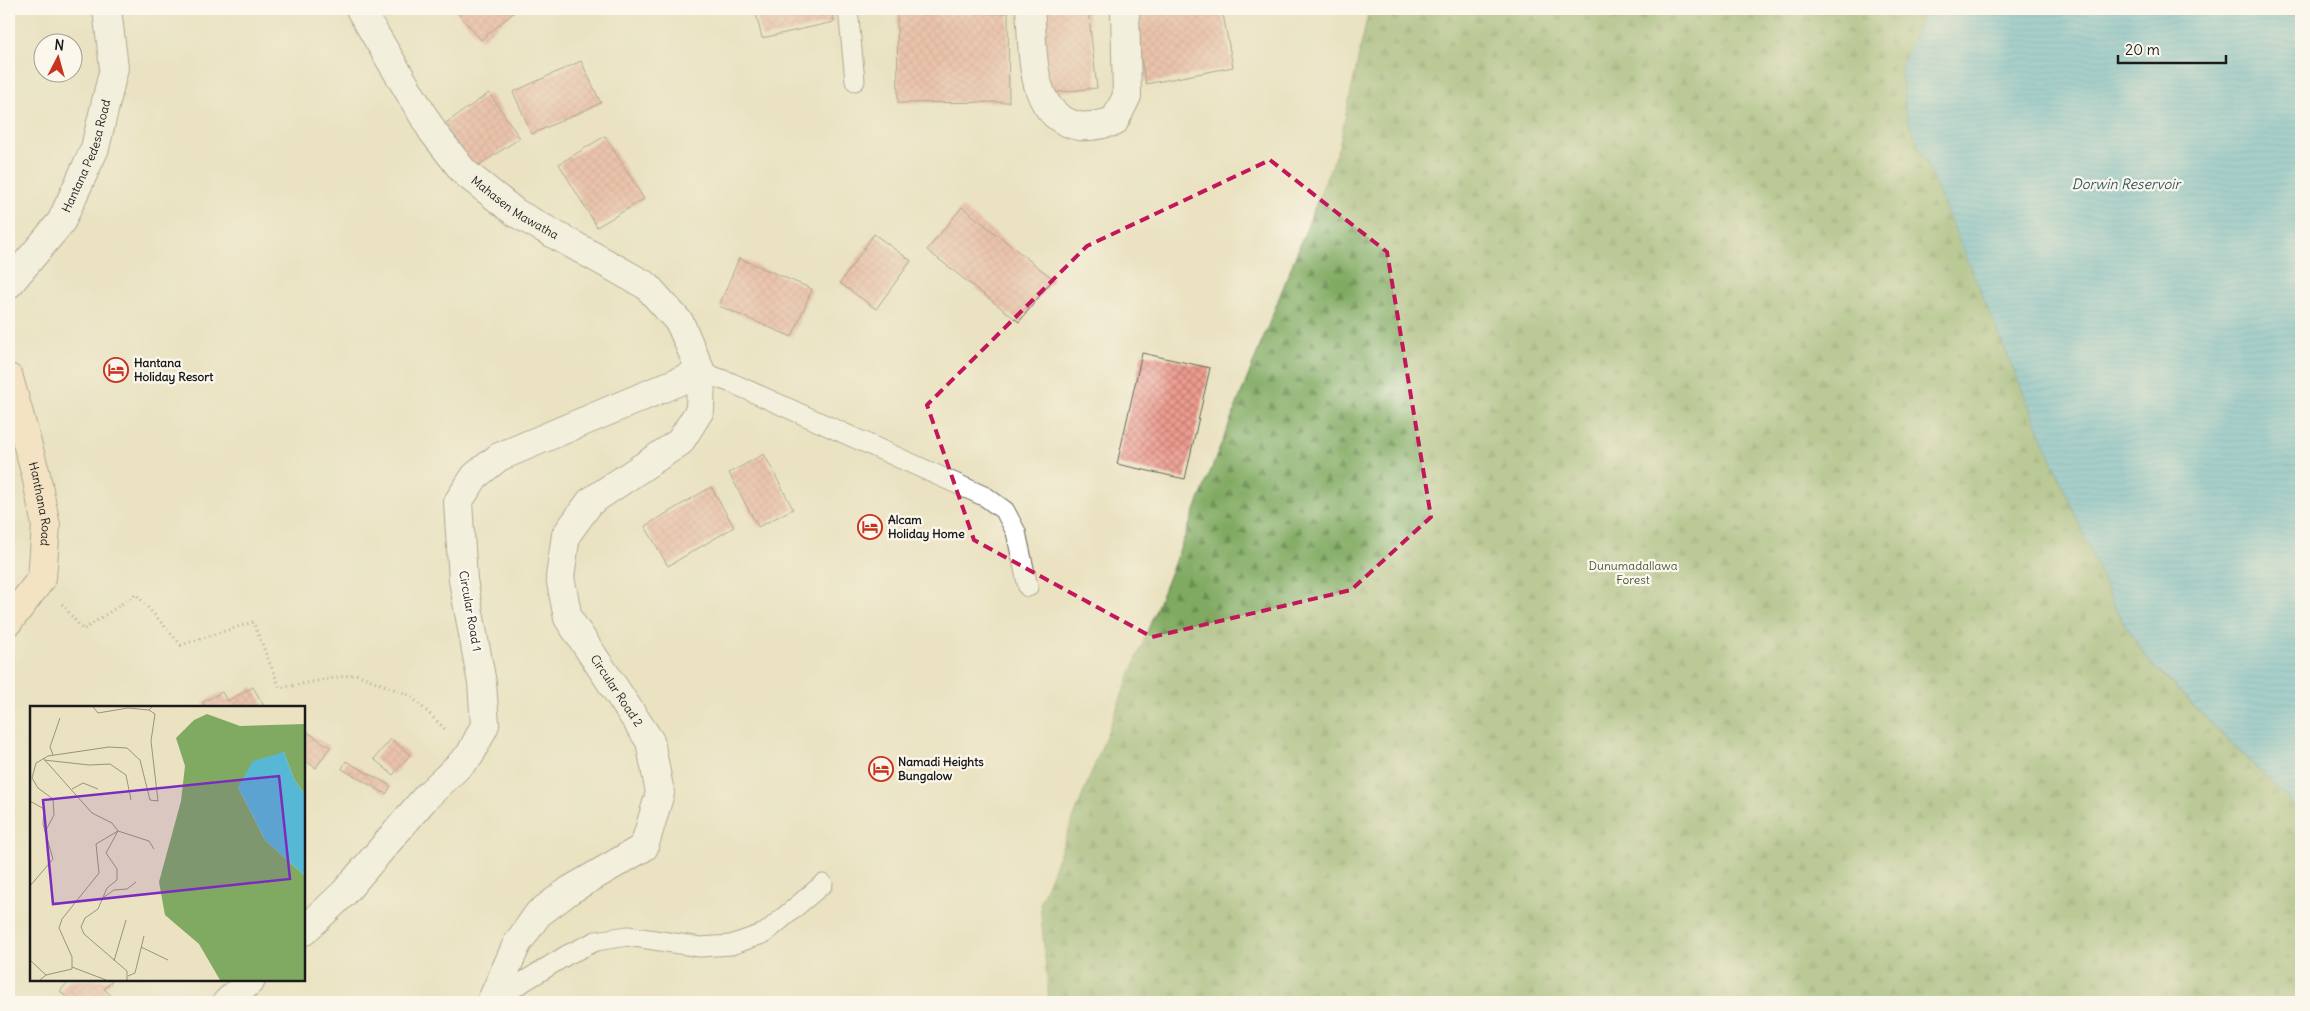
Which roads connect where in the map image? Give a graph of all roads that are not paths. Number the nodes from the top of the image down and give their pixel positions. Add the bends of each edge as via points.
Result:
1 (107, 9) edge
2 (360, 9) edge
3 (848, 9) edge
4 (1030, 9) edge
5 (1125, 9) edge
6 (855, 81) dead end
7 (9, 284) edge
8 (701, 372) junction
9 (9, 378) edge
10 (1028, 587) dead end
11 (9, 621) edge
12 (824, 884) dead end
13 (305, 930) edge
14 (250, 981) edge
15 (227, 1002) edge
16 (492, 1002) edge

1 - 7 street, Hantana Pedesa Road via 114,68 95,148 61,222
2 - 8 street, Mahasen Mawatha via 433,132 464,172 516,214 648,286 680,323
3 - 6 lane
4 - 5 street via 1037,82 1044,100 1055,115 1080,126 1114,122 1127,96
8 - 10 lane via 732,382 986,497 1005,511 1016,532
8 - 13 street, Circular Road 1 via 499,457 475,476 458,502 463,580 482,683 485,725 470,756 426,797 344,893
8 - 16 street, Circular Road 2 via 700,410 680,442 590,502 566,535 560,577 568,618 650,741 660,793 644,847 570,890 538,914 516,944
9 - 11 street, Hanthana Road via 36,475 46,526 42,578
12 - 16 lane via 765,933 731,945 700,947 628,936 596,941 567,955
14 - 15 street

